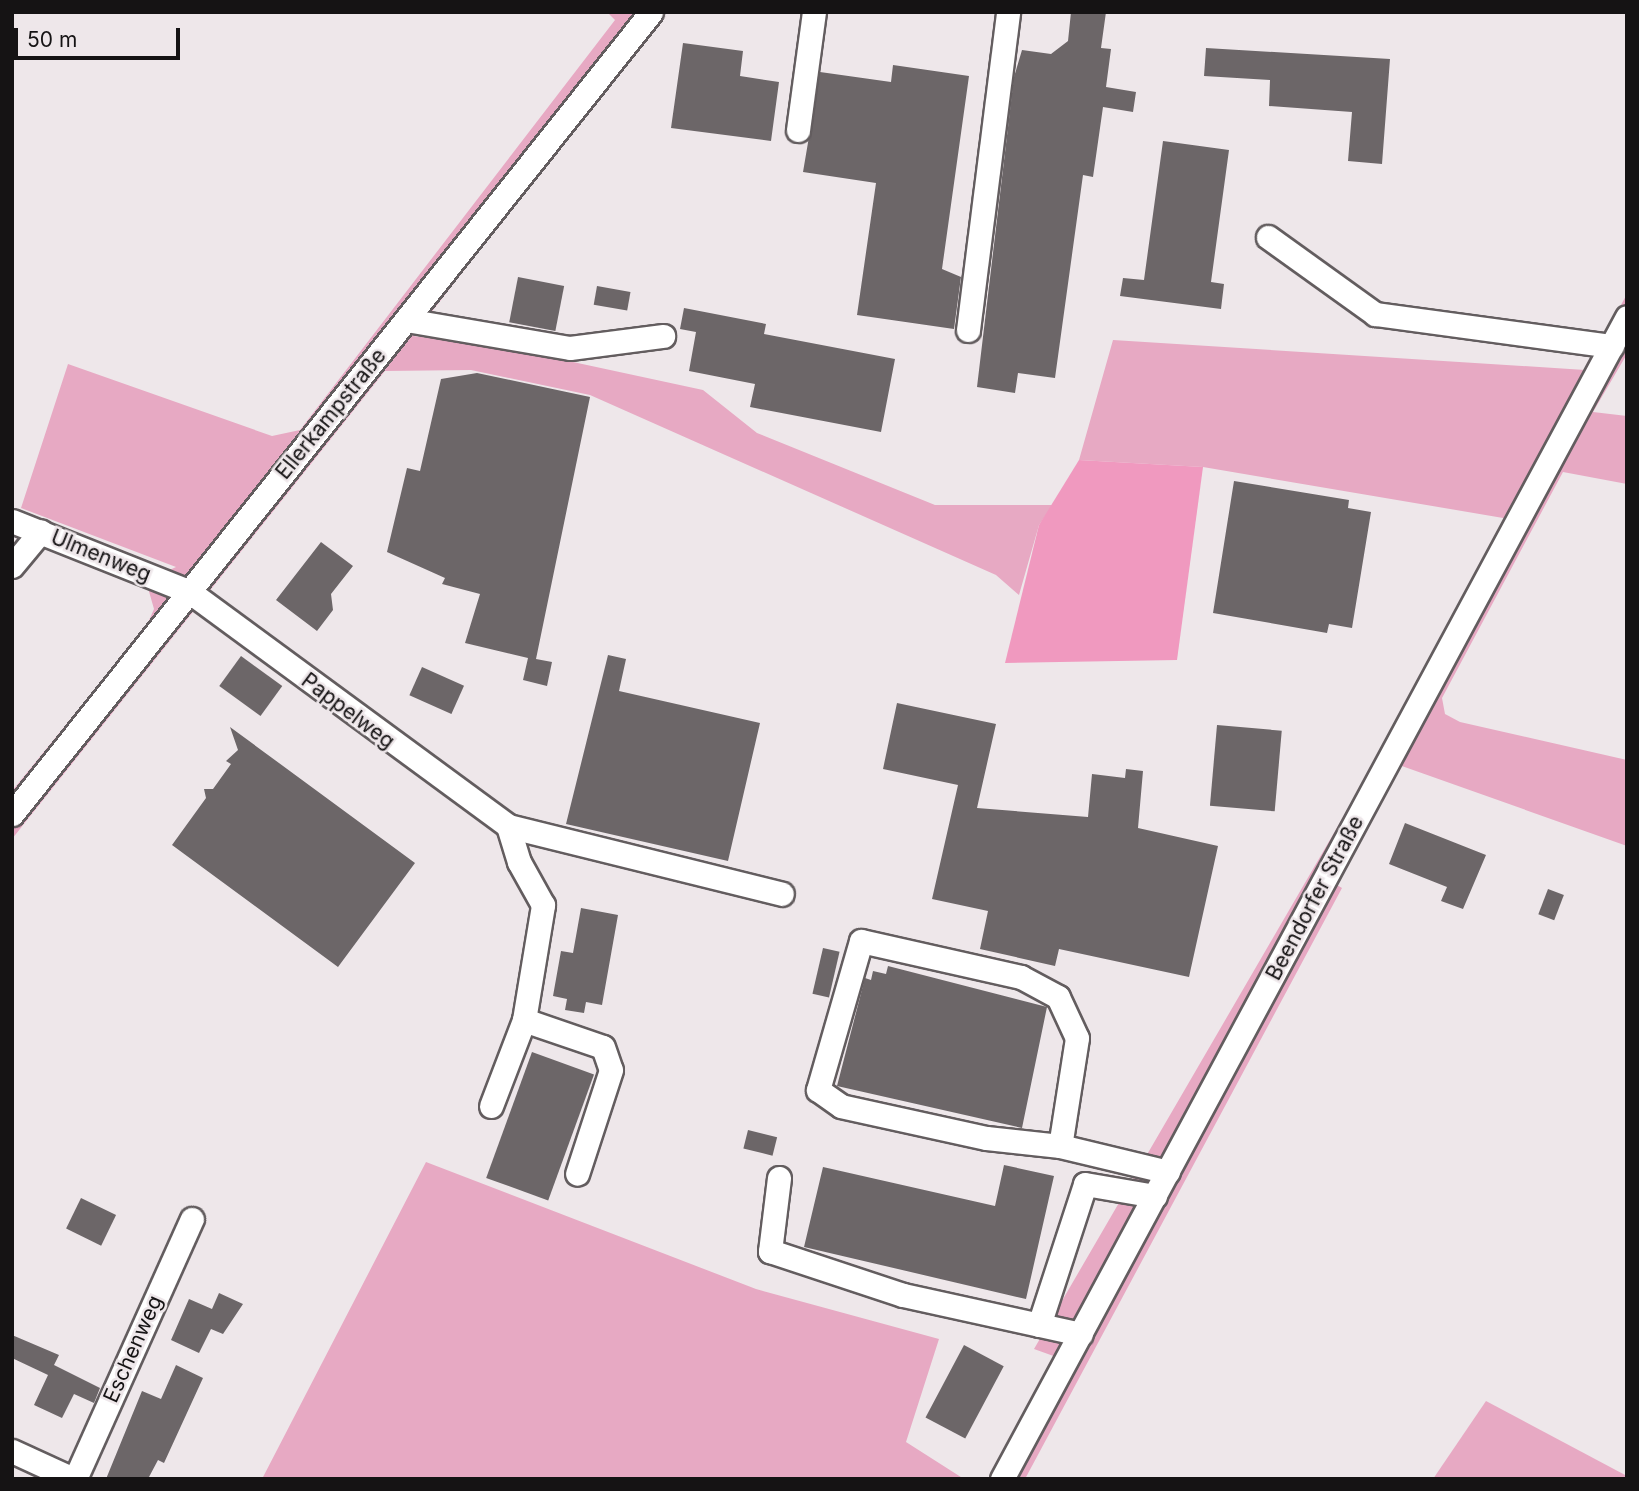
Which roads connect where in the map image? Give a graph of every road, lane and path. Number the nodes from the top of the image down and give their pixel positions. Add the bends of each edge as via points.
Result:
1 (814, 12) edge
2 (1008, 12) edge
3 (653, 13) edge
4 (798, 130) dead end
5 (1268, 237) dead end
6 (1627, 317) edge
7 (406, 320) junction
8 (968, 330) dead end
9 (663, 336) dead end
10 (1612, 346) junction
11 (12, 521) edge
12 (41, 531) junction
13 (12, 566) edge
14 (190, 592) junction
15 (12, 814) edge
16 (508, 826) junction
17 (782, 894) dead end
18 (524, 1020) junction
19 (491, 1106) dead end
20 (1060, 1146) junction
21 (1168, 1172) junction
22 (577, 1174) dead end
23 (779, 1178) dead end
24 (1155, 1196) junction
25 (192, 1219) dead end
26 (1039, 1325) junction
27 (1081, 1334) junction
28 (12, 1451) edge
29 (74, 1479) edge
30 (1002, 1479) edge

1 - 4 street
2 - 8 street
3 - 7 street, Ellerkampstraße
5 - 10 street via 1375,314
6 - 10 street, Beendorfer Straße
7 - 9 street via 578,348
7 - 14 street, Ellerkampstraße
10 - 21 street, Beendorfer Straße
11 - 12 street, Ulmenweg
12 - 13 street
12 - 14 street, Ulmenweg
14 - 15 street, Ellerkampstraße
14 - 16 street, Pappelweg
16 - 17 street
16 - 18 street via 519,862 543,905
18 - 19 street
18 - 22 street via 603,1047 611,1070
20 - 20 street via 1077,1038 1058,997 1021,977 860,942 818,1090 841,1106 986,1138
20 - 21 street
21 - 24 street, Beendorfer Straße
23 - 26 street via 770,1251 903,1295
24 - 26 street via 1084,1184
24 - 27 street, Beendorfer Straße
25 - 29 street, Eschenweg
26 - 27 street
27 - 30 street, Beendorfer Straße
28 - 29 street

